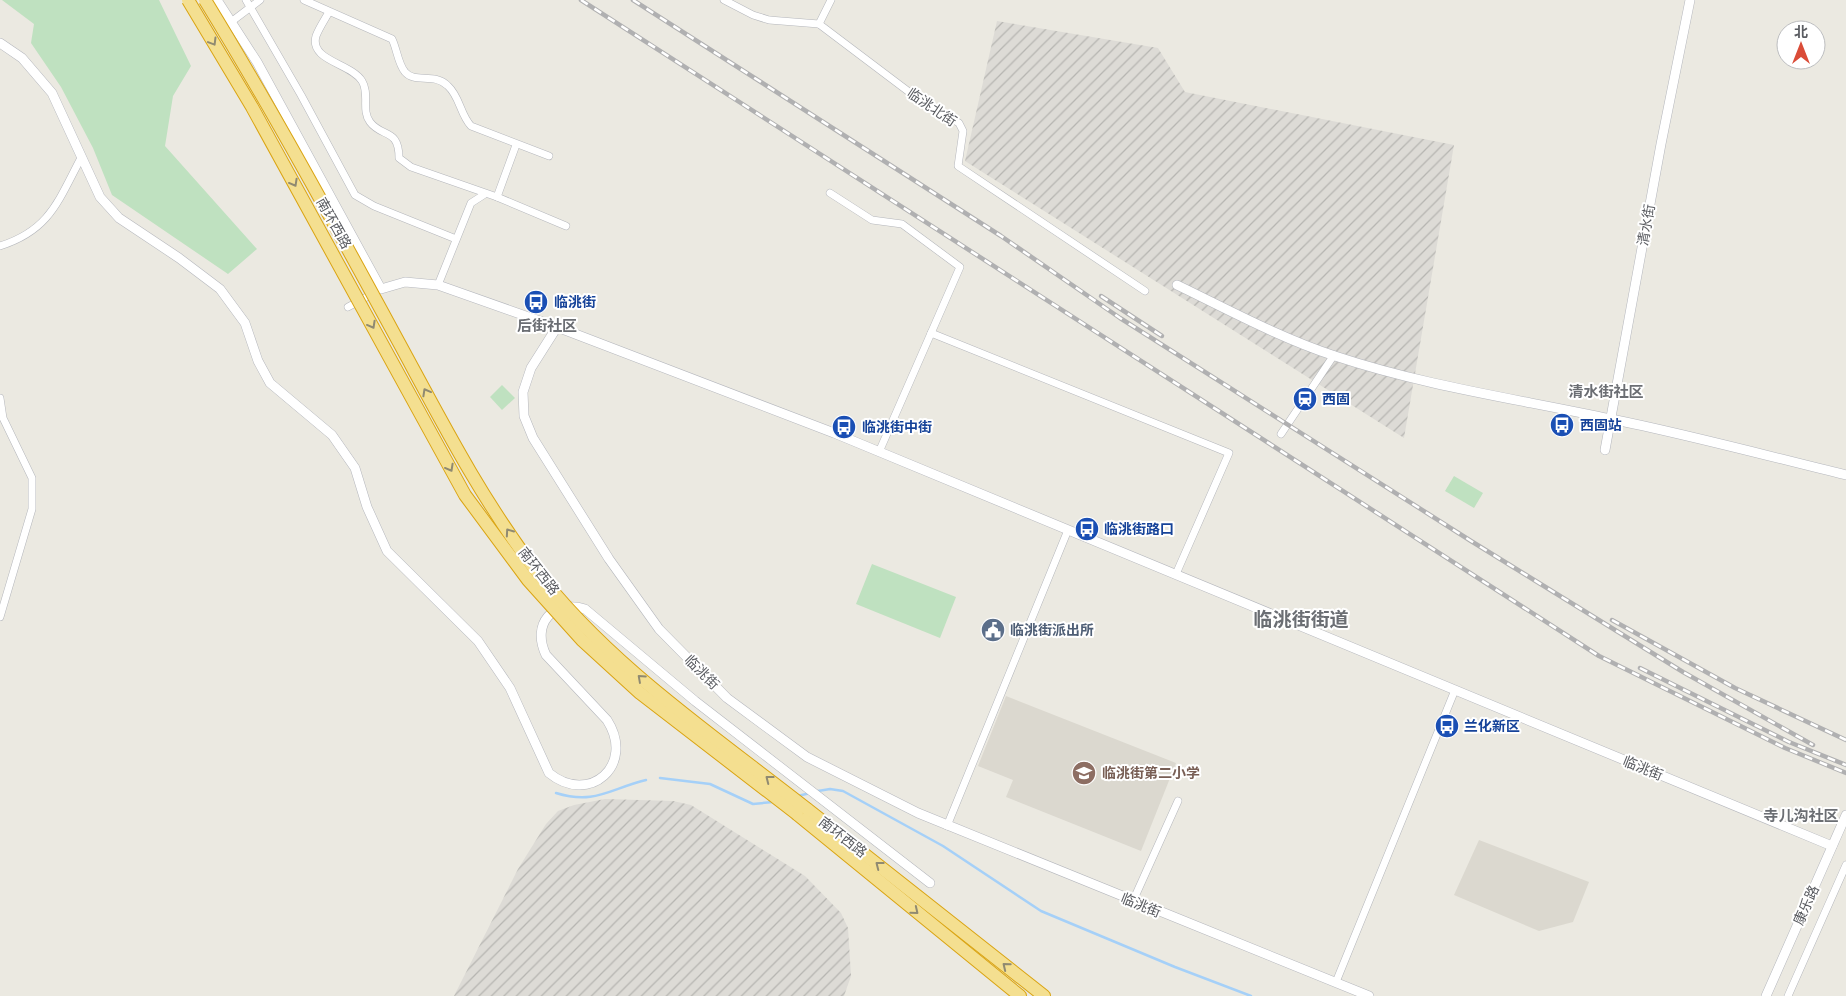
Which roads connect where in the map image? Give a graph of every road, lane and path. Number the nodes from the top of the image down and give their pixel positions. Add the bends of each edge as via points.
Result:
1 (188, 0) edge
2 (205, 0) edge
3 (217, 0) edge
4 (246, 0) edge
5 (260, 0) edge
6 (304, 0) edge
7 (724, 0) edge
8 (831, 0) edge
9 (1690, 0) edge
10 (249, 8) junction
11 (329, 12) junction
12 (231, 22) junction
13 (819, 24) junction
14 (0, 43) edge
15 (516, 144) junction
16 (548, 156) dead end
17 (81, 158) junction
18 (830, 192) dead end
19 (485, 194) junction
20 (497, 197) junction
21 (566, 226) dead end
22 (456, 238) junction
23 (0, 246) edge
24 (438, 285) junction
25 (1176, 285) dead end
26 (380, 289) junction
27 (1145, 291) dead end
28 (348, 307) dead end
29 (557, 327) junction
30 (931, 332) junction
31 (1334, 355) junction
32 (0, 398) edge
33 (1612, 419) junction
34 (1281, 434) dead end
35 (1605, 450) dead end
36 (879, 452) junction
37 (1846, 475) edge
38 (1068, 530) junction
39 (1176, 574) junction
40 (0, 617) edge
41 (1455, 690) junction
42 (1178, 801) dead end
43 (802, 811) junction
44 (1846, 814) edge
45 (948, 826) junction
46 (1832, 846) junction
47 (1846, 865) edge
48 (930, 883) dead end
49 (1133, 901) junction
50 (1336, 982) junction
51 (1020, 996) edge
52 (1044, 996) edge
53 (1368, 996) edge
54 (1766, 996) edge
55 (1788, 996) edge

1 -> 43 highway, 南环西路, bridge via 252,107 465,495 522,572 582,640 640,693
43 -> 2 highway, 南环西路, bridge via 590,631 535,569 479,488 266,99
3 - 12 street
4 - 10 street
5 - 10 street
6 - 11 street
7 - 13 street, 临洮北街 via 770,20
8 - 13 street
9 - 33 street, 清水街
10 - 12 street
10 - 22 street via 302,95 355,194 374,206
11 - 15 street via 392,39 401,66 409,75 436,78 446,83 453,90 464,118 471,126
11 - 19 street via 316,35 317,48 325,58 357,74 364,83 367,117 374,126 393,137 399,158 411,167
12 - 26 street via 262,70
13 - 27 street, 临洮北街 via 922,101 959,123 963,131 958,166
14 - 17 street via 22,58 52,93
15 - 16 street
15 - 20 street
17 - 23 street via 43,223 19,240
17 - 48 street via 100,197 119,218 220,290 245,323 270,384 332,435 355,468 367,507 387,551 478,641 510,688 548,773 570,785 582,786 604,776 616,755 616,737 607,720 541,646 541,630 548,616 565,606 576,606 586,609 695,701
18 - 30 street via 872,220 902,224 960,267
19 - 20 street
19 - 22 street via 471,203
20 - 21 street
22 - 24 street
24 - 26 street, 临洮街 via 405,282
24 - 29 street, 临洮街
25 - 31 street via 1276,333
26 - 28 street
29 - 36 street, 临洮街
29 - 45 street, 临洮街 via 530,368 523,392 524,416 532,438 609,559 659,629 727,698 807,757
30 - 36 street
30 - 39 street via 1229,453
31 - 33 street via 1467,391
31 - 34 street
32 - 40 street via 3,418 32,478 32,508
33 - 35 street, 清水街
33 - 37 street
36 - 38 street, 临洮街
38 - 39 street, 临洮街
38 - 45 street
39 - 41 street, 临洮街
41 - 46 street, 临洮街
41 - 50 street
42 - 49 street
43 -> 51 highway, 南环西路
52 -> 43 highway, 南环西路
44 - 46 street, 康乐路
45 - 49 street, 临洮街
46 - 54 street, 康乐路
47 - 55 street
49 - 50 street, 临洮街
50 - 53 street, 临洮街

